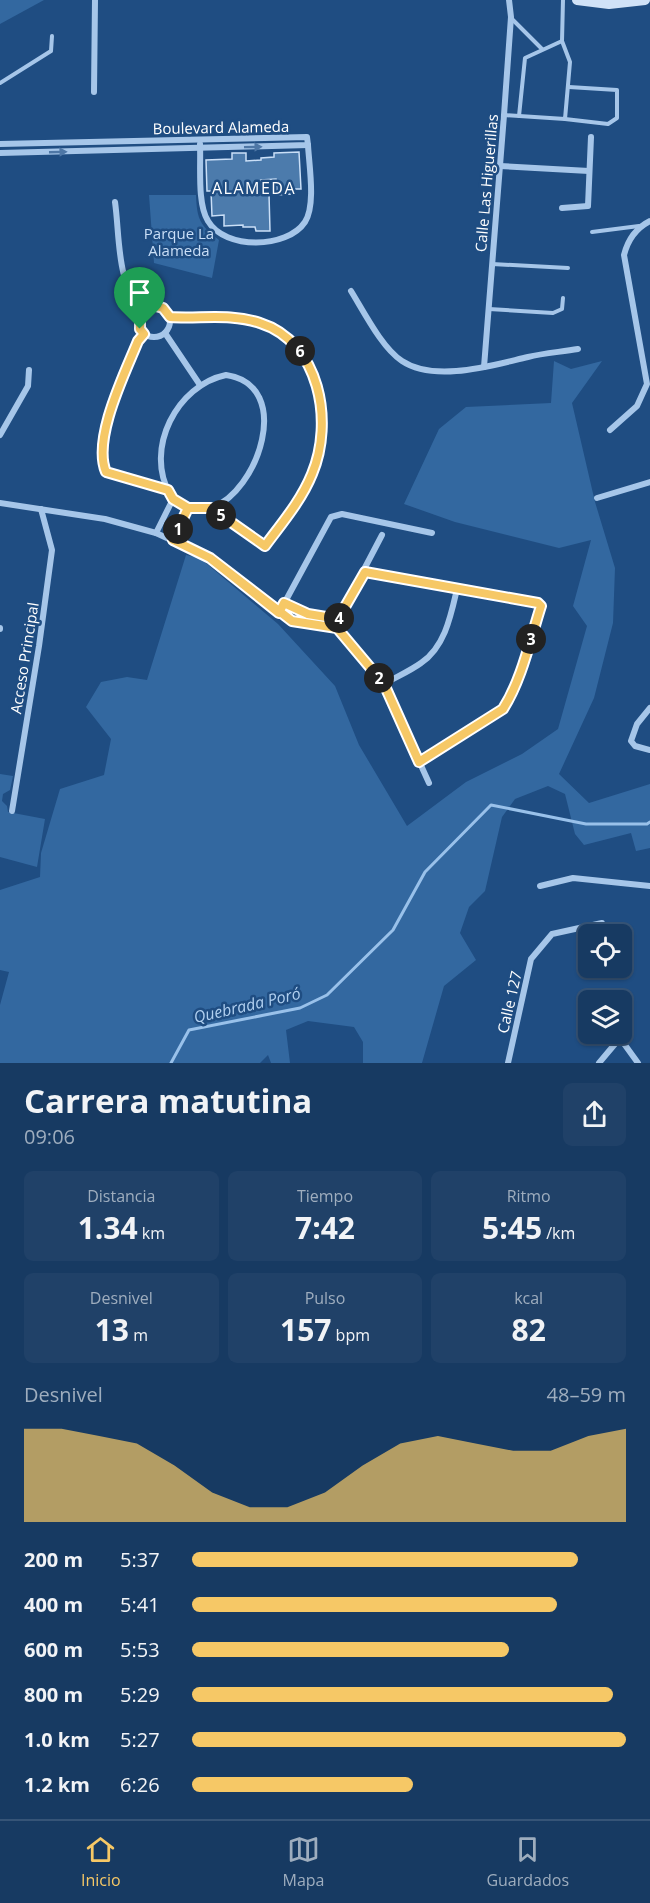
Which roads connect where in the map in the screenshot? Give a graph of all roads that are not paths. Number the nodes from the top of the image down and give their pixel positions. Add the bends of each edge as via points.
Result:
1 (95, 0) edge
2 (509, 0) edge
3 (563, 0) edge
4 (577, 0) edge
5 (645, 0) edge
6 (511, 17) junction
7 (52, 36) dead end
8 (562, 41) junction
9 (542, 49) junction
10 (0, 83) edge
11 (568, 87) junction
12 (94, 92) dead end
13 (504, 115) junction
14 (519, 116) junction
15 (565, 119) junction
16 (591, 137) dead end
17 (199, 140) junction
18 (119, 141) junction
19 (34, 143) junction
20 (0, 144) edge
21 (308, 145) junction
22 (200, 148) junction
23 (119, 150) junction
24 (0, 153) edge
25 (34, 153) junction
26 (500, 166) junction
27 (590, 171) junction
28 (115, 202) dead end
29 (562, 208) dead end
30 (650, 221) edge
31 (639, 226) junction
32 (592, 232) dead end
33 (492, 264) junction
34 (568, 268) dead end
35 (351, 291) dead end
36 (563, 298) dead end
37 (489, 309) junction
38 (143, 310) junction
39 (170, 317) junction
40 (165, 333) junction
41 (144, 334) junction
42 (578, 350) dead end
43 (484, 367) junction
44 (29, 370) dead end
45 (200, 385) junction
46 (649, 385) edge
47 (610, 430) dead end
48 (0, 435) edge
49 (650, 482) edge
50 (168, 490) junction
51 (597, 498) dead end
52 (173, 499) junction
53 (0, 503) edge
54 (188, 508) junction
55 (211, 508) junction
56 (41, 509) junction
57 (156, 533) junction
58 (432, 533) dead end
59 (382, 535) dead end
60 (173, 540) junction
61 (365, 572) junction
62 (458, 589) junction
63 (284, 603) junction
64 (279, 613) junction
65 (338, 619) junction
66 (337, 628) junction
67 (384, 684) junction
68 (650, 708) edge
69 (650, 750) edge
70 (419, 762) junction
71 (429, 783) dead end
72 (12, 811) dead end
73 (540, 886) dead end
74 (650, 886) edge
75 (602, 923) dead end
76 (613, 1044) edge
77 (625, 1044) edge
78 (507, 1063) edge
79 (599, 1063) edge
80 (638, 1063) edge

1 - 12 street
2 - 6 street, Calle Las Higuerillas
3 - 8 lane
4 - 5 main road
6 - 9 lane
6 - 13 street, Calle Las Higuerillas
7 - 10 lane via 51,51
8 - 9 lane
8 - 11 lane via 570,62
9 - 14 lane via 523,61
11 - 15 lane
11 - 15 lane via 617,90 617,118 608,124
13 - 14 lane
13 - 26 street, Calle Las Higuerillas
14 - 15 lane
16 - 27 street
17 - 18 street, Boulevard Alameda
17 - 21 street, Boulevard Alameda via 307,137
17 - 22 street
18 - 19 street, Boulevard Alameda
18 - 23 street
19 - 20 street, Boulevard Alameda
19 - 25 street
22 -> 21 street, Boulevard Alameda
21 - 22 street via 311,201 306,222 282,239 255,241 234,240 207,221 202,205
22 - 23 street, Boulevard Alameda
25 -> 23 street, Boulevard Alameda
24 - 25 street, Boulevard Alameda
26 - 27 street
26 - 33 street, Calle Las Higuerillas
27 - 29 street via 588,206
28 - 38 street via 126,285
30 - 31 street
31 - 32 lane
31 - 46 street via 624,255
33 - 34 lane
33 - 37 street, Calle Las Higuerillas
35 - 43 street via 388,349 402,361 417,368 444,371
36 - 37 lane via 562,309 553,313
37 - 43 street, Calle Las Higuerillas
38 - 39 street via 158,306
38 - 41 street via 138,319
39 - 40 street
39 - 55 street via 241,318 275,329 309,364 320,398 319,452 313,473 301,497 265,546
40 - 41 street via 157,337
40 - 45 street
41 - 50 street via 108,418 102,455 106,472 113,476
42 - 43 street
44 - 48 street via 28,386
45 - 50 street via 177,409 167,428 161,468
45 - 55 street via 214,377 237,376 255,388 264,409 261,448 252,467 228,497
46 - 47 street via 637,406
49 - 51 street
50 - 52 street
52 - 54 street
52 - 57 street
53 - 56 street
54 - 55 street
54 - 60 street
56 - 57 street via 105,519
56 - 72 street, Acceso Principal via 52,550
57 - 60 street
58 - 63 street via 336,514
59 - 61 street
60 - 64 street via 210,558
61 - 62 street
61 - 65 street
62 - 67 street via 449,621 434,651 422,663
62 - 70 street via 541,604 522,667 503,709
63 - 64 street
63 - 65 street via 308,614
64 - 66 street via 299,623
65 - 66 street
66 - 67 street
67 - 70 street
68 - 69 street via 631,741
70 - 71 street
73 - 74 street via 573,878
75 - 78 street, Calle 127 via 552,934 531,959
76 - 79 street
77 - 80 street

